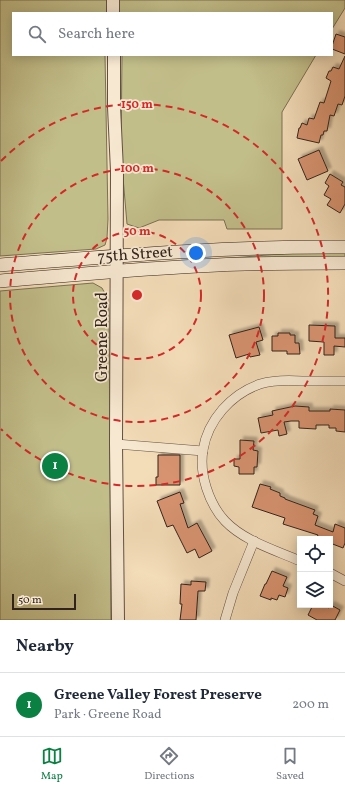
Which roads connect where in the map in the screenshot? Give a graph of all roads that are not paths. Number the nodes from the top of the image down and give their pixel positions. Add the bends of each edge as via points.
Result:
1 (113, 0) edge
2 (113, 12) edge
3 (114, 56) edge
4 (345, 247) edge
5 (117, 256) junction
6 (345, 263) edge
7 (0, 265) edge
8 (117, 271) junction
9 (0, 281) edge
10 (345, 381) edge
11 (116, 444) junction
12 (203, 451) junction
13 (254, 541) junction
14 (297, 559) edge
15 (333, 575) edge
16 (345, 581) edge
17 (118, 620) edge
18 (225, 620) edge

1 - 2 street
3 - 5 street, Greene Road
4 - 5 main road, 75th Street via 260,248
5 - 7 main road, 75th Street
5 - 8 street, Greene Road
6 - 8 main road, 75th Street via 225,265
8 - 9 main road, 75th Street
8 - 11 street, Greene Road
10 - 12 street via 281,380 259,384 231,401 218,415
11 - 12 street
11 - 17 street, Greene Road
12 - 13 street via 203,473 210,498 234,529
13 - 14 street
13 - 18 street
15 - 16 street

